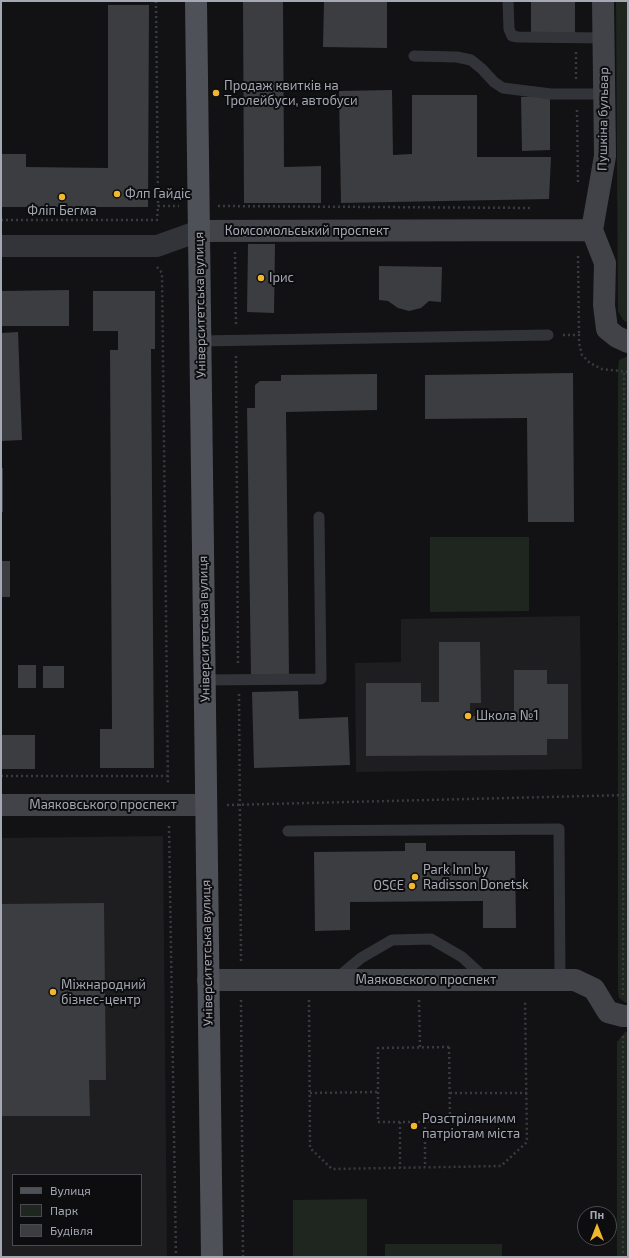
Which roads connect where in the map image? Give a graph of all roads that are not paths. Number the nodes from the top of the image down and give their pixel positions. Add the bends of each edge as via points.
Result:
1 (196, 1) edge
2 (508, 1) edge
3 (603, 1) edge
4 (604, 38) junction
5 (414, 56) dead end
6 (604, 94) junction
7 (592, 230) junction
8 (199, 231) junction
9 (1, 246) edge
10 (548, 335) road end
11 (200, 340) junction
12 (628, 342) edge
13 (319, 517) dead end
14 (204, 680) junction
15 (1, 805) edge
16 (206, 805) junction
17 (288, 831) dead end
18 (208, 980) junction
19 (335, 980) junction
20 (487, 980) junction
21 (560, 980) junction
22 (625, 1016) edge
23 (212, 1257) edge

1 - 8 main road, Університетська вулиця
2 - 4 lane via 508,28 512,36
3 - 4 street, Пушкіна бульвар
4 - 6 street, Пушкіна бульвар
5 - 6 lane via 457,57 471,60 503,88 551,94
6 - 7 street, Пушкіна бульвар via 605,156
7 - 8 street, Комсомольський проспект
7 - 12 street via 605,262 604,305 607,329
8 - 9 street, Комсомольський проспект via 157,246
8 - 11 main road, Університетська вулиця
10 - 11 lane
11 - 14 main road, Університетська вулиця
13 - 14 lane via 321,679
14 - 16 main road, Університетська вулиця
15 - 16 street, Маяковського проспект
16 - 18 main road, Університетська вулиця
17 - 21 lane via 559,829
18 - 19 street, Маяковского проспект
18 - 23 main road, Університетська вулиця
19 - 20 street, Маяковского проспект
19 - 20 lane via 361,958 392,940 431,939 462,957
20 - 21 street, Маяковского проспект
21 - 22 street, Маяковского проспект via 575,980 594,989 608,1012

